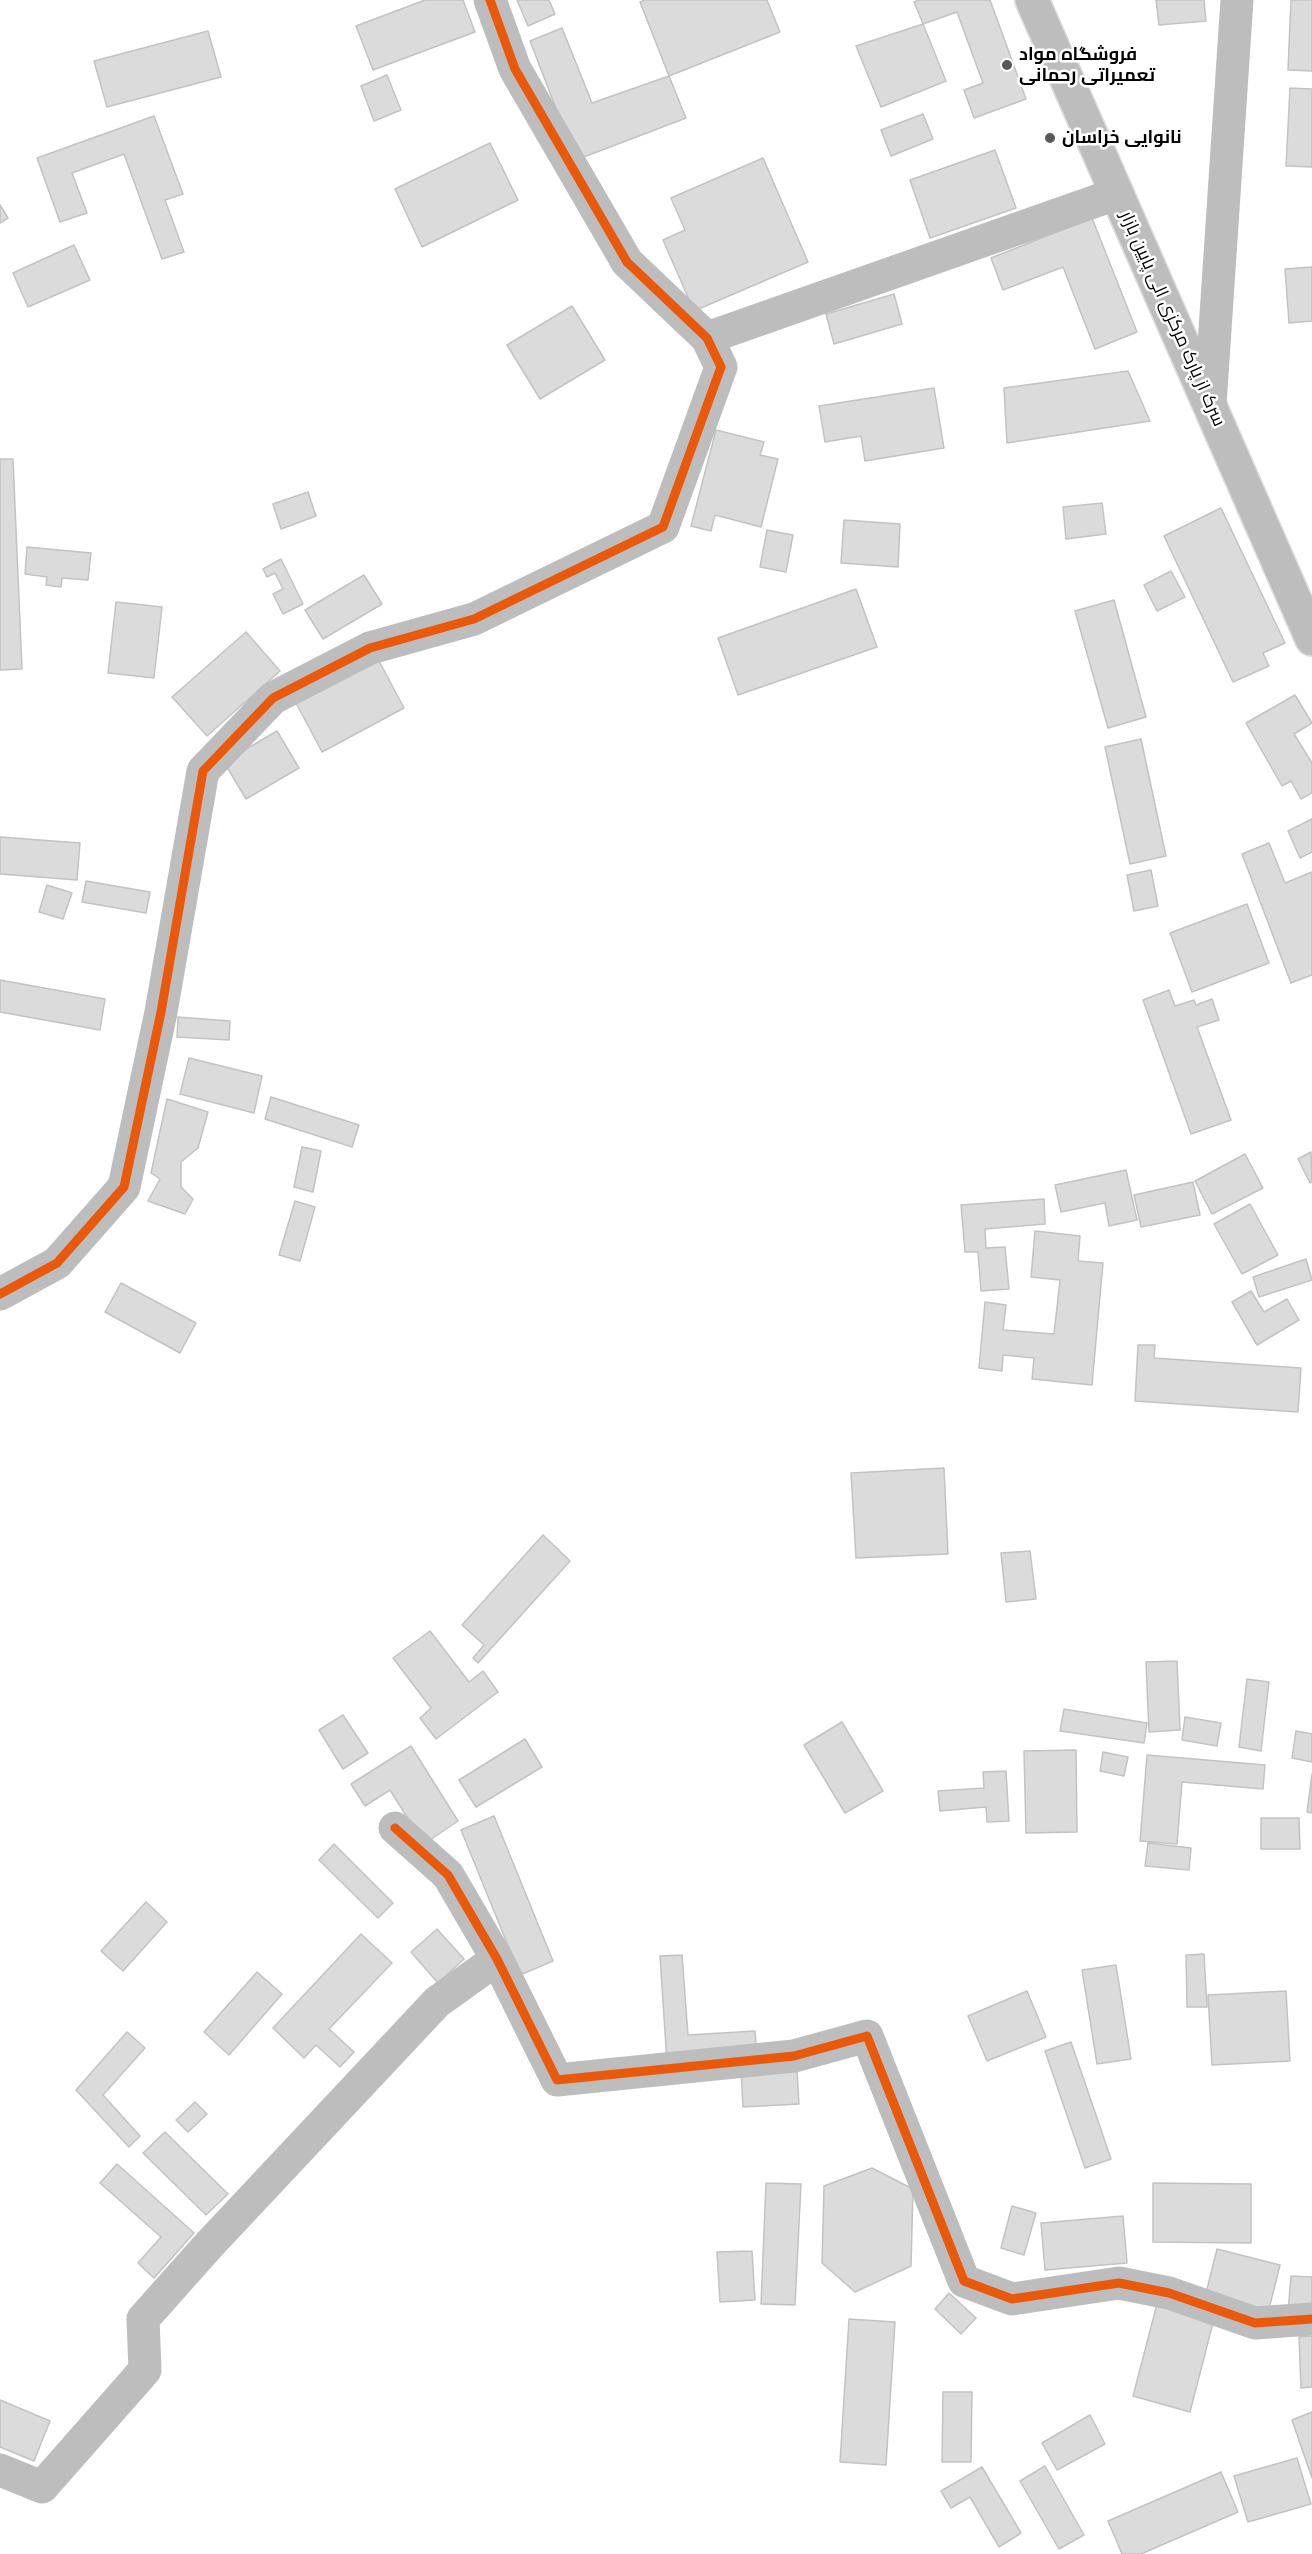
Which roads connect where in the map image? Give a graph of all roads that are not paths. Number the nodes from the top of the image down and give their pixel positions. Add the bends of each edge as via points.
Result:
1 (490, 0) edge
2 (1032, 0) edge
3 (1237, 0) edge
4 (1116, 194) junction
5 (707, 338) junction
6 (1210, 405) junction
7 (1312, 639) edge
8 (0, 1294) edge
9 (396, 1828) dead end
10 (497, 1959) junction
11 (1312, 2319) edge
12 (0, 2470) edge

1 - 5 street via 515,69 627,262
2 - 4 street, سرک از پارک مرکزی الی پایین بازار
3 - 6 street
4 - 5 street
4 - 6 street, سرک از پارک مرکزی الی پایین بازار
5 - 8 street via 721,367 663,527 474,619 370,648 273,698 203,771 161,1012 124,1187 57,1263
6 - 7 street, سرک از پارک مرکزی الی پایین بازار
9 - 10 street via 448,1875
10 - 11 street via 557,2080 794,2056 867,2036 964,2281 1012,2299 1119,2283 1169,2294 1255,2323
10 - 12 street via 437,2002 143,2319 145,2370 42,2487

